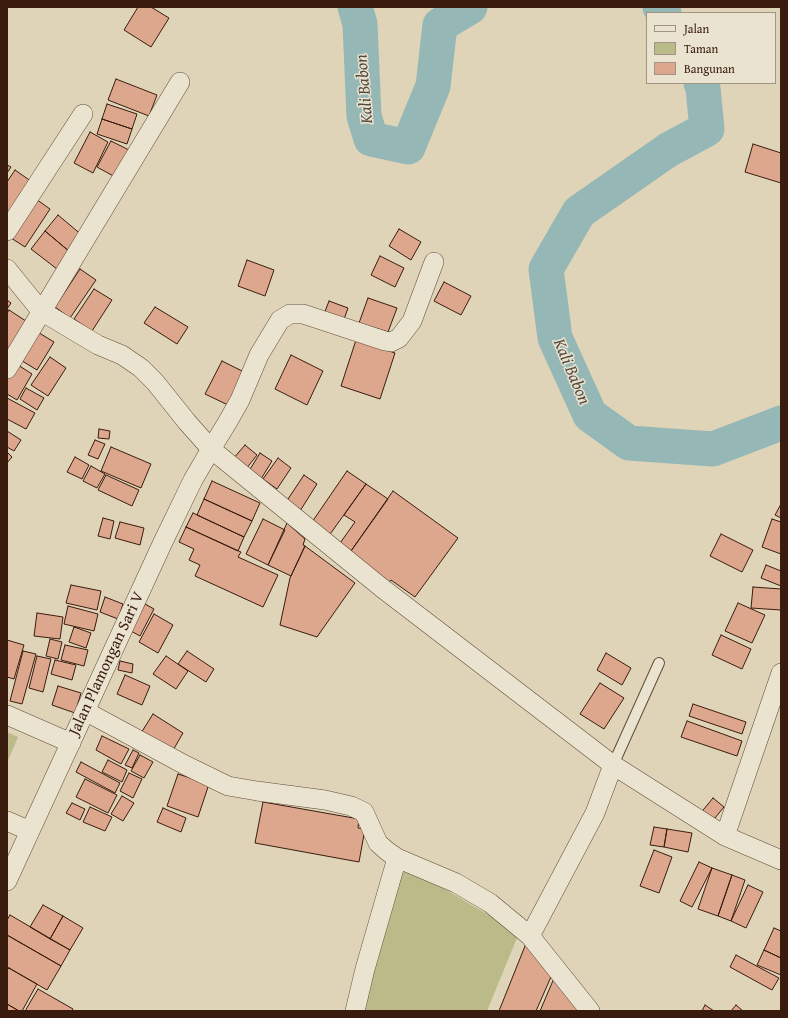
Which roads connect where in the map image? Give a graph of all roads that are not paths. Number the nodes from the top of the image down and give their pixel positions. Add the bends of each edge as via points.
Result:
1 (180, 82) dead end
2 (83, 114) dead end
3 (7, 231) edge
4 (434, 262) dead end
5 (7, 269) edge
6 (41, 311) junction
7 (7, 369) edge
8 (211, 449) junction
9 (659, 663) dead end
10 (781, 673) edge
11 (85, 711) junction
12 (7, 715) edge
13 (71, 743) junction
14 (613, 765) junction
15 (7, 821) edge
16 (30, 831) junction
17 (725, 836) junction
18 (397, 858) junction
19 (781, 860) edge
20 (7, 881) edge
21 (530, 936) junction
22 (355, 1011) edge
23 (590, 1011) edge

1 - 6 street
2 - 3 street
4 - 8 street, Jalan Plamongan Sari V via 412,321 399,338 391,342 302,314 290,314 280,320 259,355 240,400
5 - 6 street
6 - 7 street
6 - 8 street via 141,368
8 - 11 street, Jalan Plamongan Sari V via 163,542
8 - 14 street via 382,588
9 - 14 lane
10 - 17 street
11 - 13 street, Jalan Plamongan Sari V
11 - 18 street via 228,786 325,800 360,809 364,812 378,843
12 - 13 street
13 - 16 street, Jalan Plamongan Sari V
14 - 17 street
14 - 21 street via 595,813
15 - 16 street
16 - 20 street, Jalan Plamongan Sari V
17 - 19 street
18 - 21 street via 456,883 490,903
18 - 22 street
21 - 23 street

